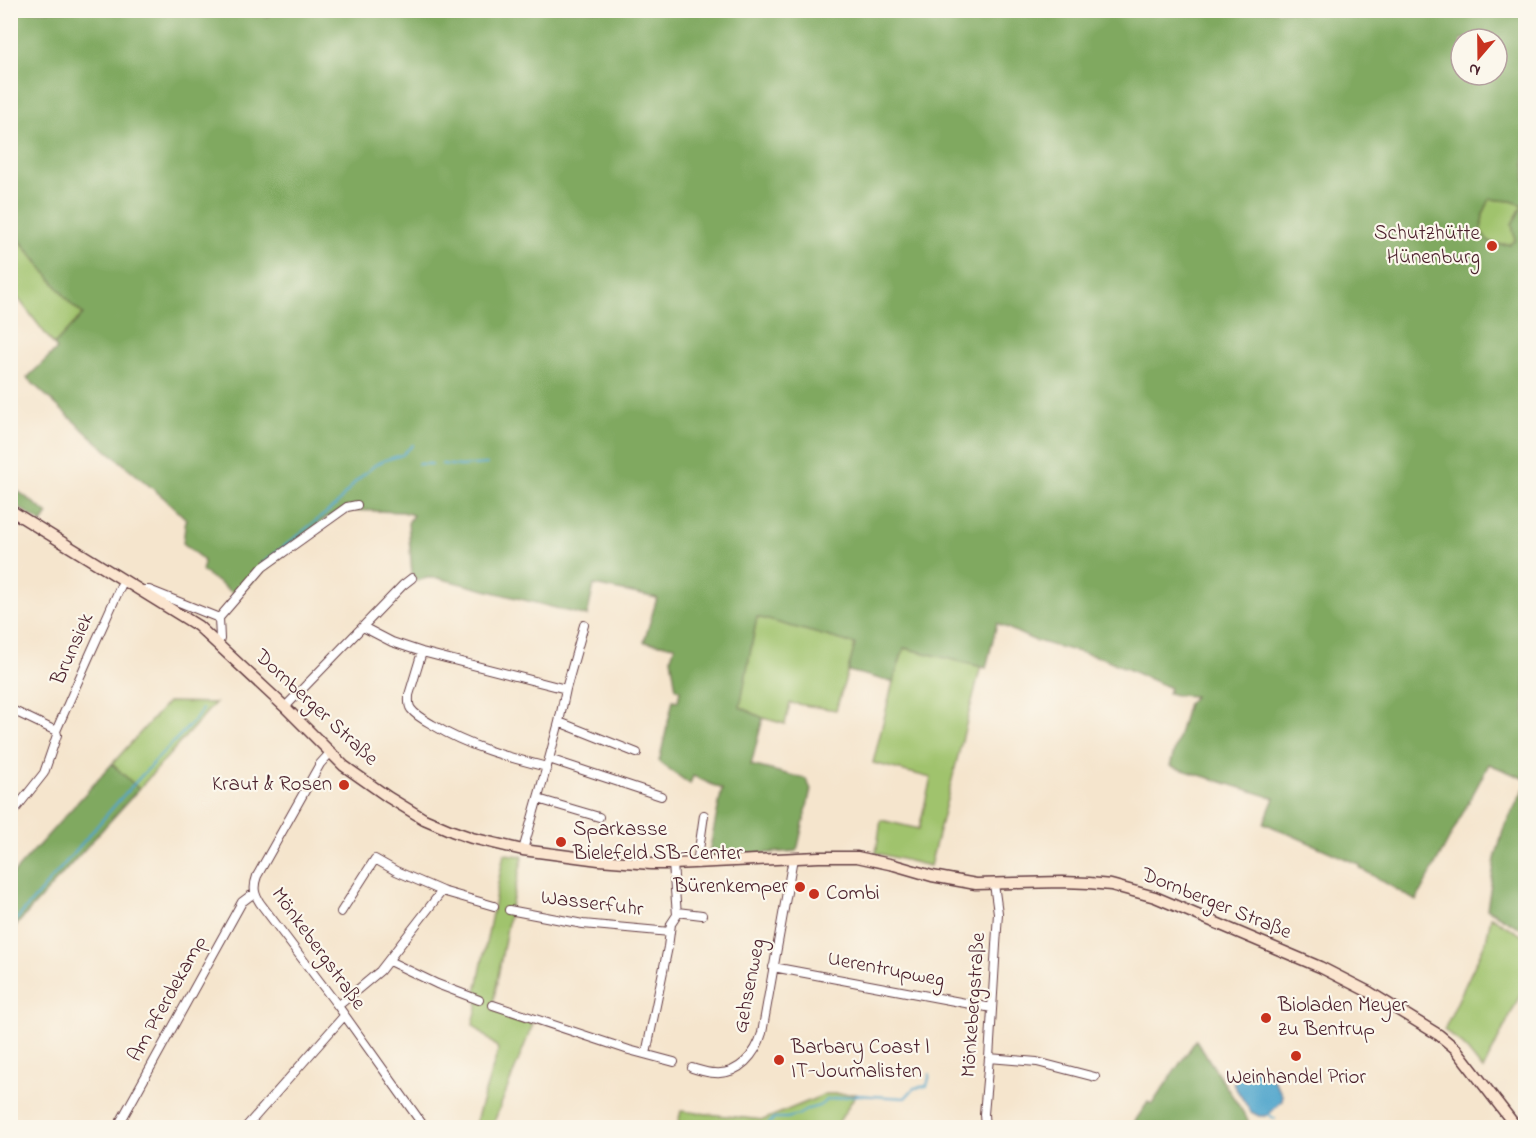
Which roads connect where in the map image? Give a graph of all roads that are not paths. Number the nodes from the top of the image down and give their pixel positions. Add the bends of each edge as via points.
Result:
1 (357, 505) dead end
2 (10, 510) edge
3 (412, 578) dead end
4 (123, 581) junction
5 (140, 591) junction
6 (219, 618) junction
7 (584, 625) dead end
8 (363, 627) junction
9 (218, 644) junction
10 (422, 652) junction
11 (566, 689) junction
12 (285, 707) junction
13 (10, 709) edge
14 (559, 722) junction
15 (56, 731) junction
16 (330, 753) junction
17 (637, 753) dead end
18 (548, 763) junction
19 (661, 796) dead end
20 (538, 799) junction
21 (704, 815) dead end
22 (10, 816) edge
23 (599, 816) dead end
24 (523, 850) junction
25 (793, 858) junction
26 (673, 864) junction
27 (696, 864) junction
28 (994, 884) junction
29 (442, 891) junction
30 (255, 894) junction
31 (494, 906) dead end
32 (509, 910) dead end
33 (341, 912) dead end
34 (677, 912) junction
35 (702, 915) dead end
36 (670, 932) junction
37 (389, 961) junction
38 (773, 967) junction
39 (479, 1000) dead end
40 (493, 1005) dead end
41 (338, 1006) junction
42 (992, 1008) junction
43 (344, 1016) junction
44 (646, 1054) junction
45 (989, 1058) junction
46 (675, 1062) dead end
47 (692, 1068) dead end
48 (1095, 1077) dead end
49 (117, 1128) edge
50 (245, 1128) edge
51 (425, 1128) edge
52 (985, 1128) edge
53 (1517, 1128) edge

1 - 6 street via 347,507 263,567
2 - 4 main road, Dornberger Straße
3 - 8 street
4 - 5 main road, Dornberger Straße
4 - 15 street, Brunsiek
5 - 6 street via 149,590
5 - 9 main road, Dornberger Straße via 191,621
6 - 9 street
7 - 11 street
8 - 10 street
8 - 12 street
9 - 12 main road, Dornberger Straße
10 - 11 street
10 - 18 street via 409,695 411,709 474,746
11 - 14 street
12 - 16 main road, Dornberger Straße
13 - 15 street
14 - 17 street
14 - 18 street
15 - 22 street, Brunsiek via 44,773
16 - 24 main road, Dornberger Straße via 424,819 472,838
16 - 30 street, Mönkebergstraße via 256,876
18 - 19 street
18 - 20 street
20 - 23 street
20 - 24 street
21 - 27 street
24 - 26 main road, Dornberger Straße
25 - 27 main road, Dornberger Straße
25 - 28 main road, Dornberger Straße via 862,858 932,876
25 - 38 street, Gehsenweg
26 - 27 main road, Dornberger Straße
26 - 34 street, Wasserfuhr
28 - 42 street, Mönkebergstraße via 998,914
28 - 53 main road, Dornberger Straße via 1089,883 1135,891 1320,967 1439,1035 1456,1049
29 - 31 street
29 - 33 street via 375,859
29 - 37 street
30 - 41 street, Mönkebergstraße
30 - 49 street, Am Pferdekamp via 242,902
32 - 36 street, Wasserfuhr via 583,924
34 - 35 street
34 - 36 street, Wasserfuhr
36 - 44 street, Wasserfuhr
37 - 39 street
37 - 41 street
38 - 42 street, Uerentrupweg
38 - 47 street, Gehsenweg via 762,1033 749,1058 727,1072
40 - 44 street
41 - 43 street, Mönkebergstraße
42 - 45 street, Mönkebergstraße
43 - 50 street
43 - 51 street, Mönkebergstraße
44 - 46 street
45 - 48 street via 1038,1062
45 - 52 street, Mönkebergstraße

